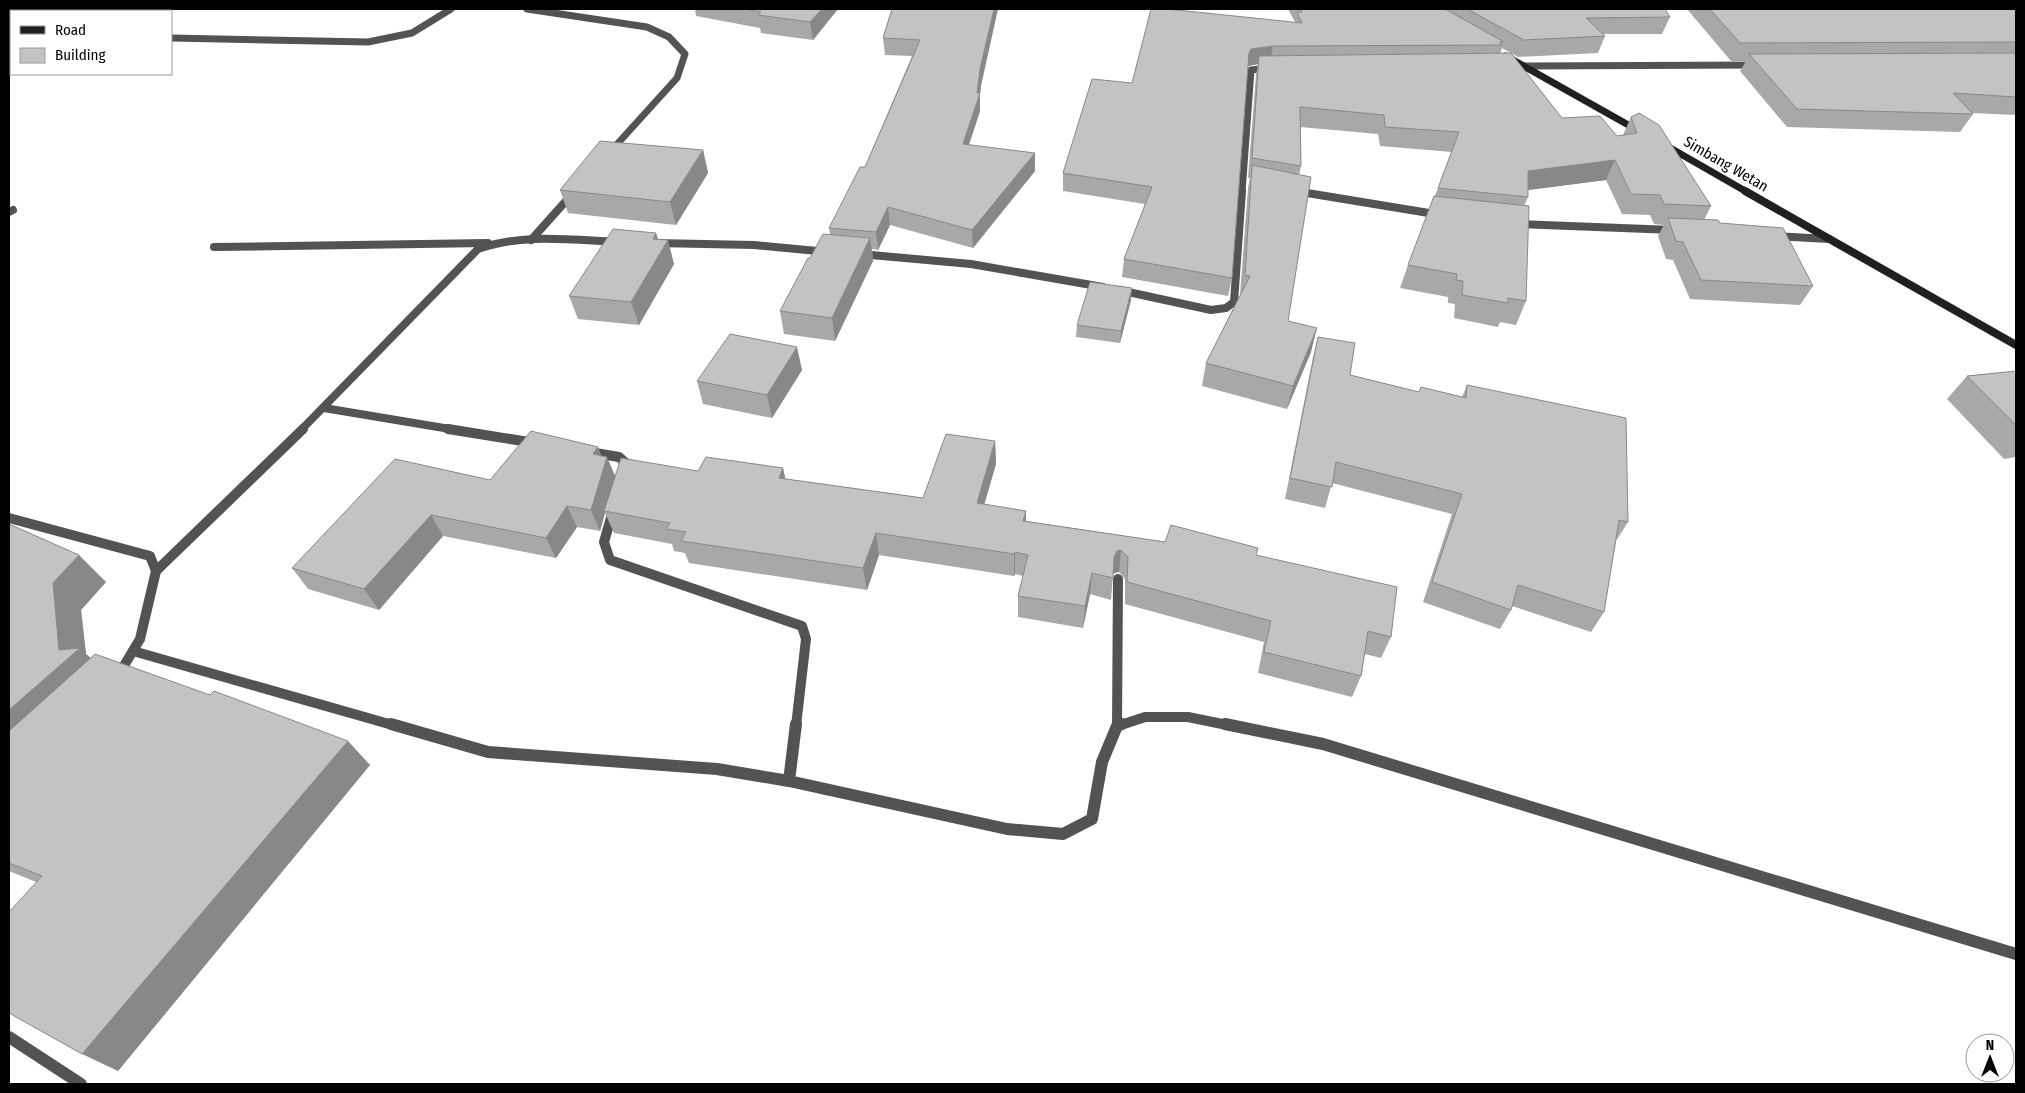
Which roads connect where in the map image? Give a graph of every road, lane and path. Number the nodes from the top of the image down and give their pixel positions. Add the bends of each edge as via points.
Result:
1 (451, 9) edge
2 (527, 9) edge
3 (172, 38) edge
4 (1499, 52) edge
5 (1766, 65) edge
6 (1505, 66) edge
7 (1524, 66) junction
8 (1280, 68) edge
9 (1643, 133) edge
10 (1660, 143) edge
11 (606, 156) edge
12 (1242, 182) junction
13 (582, 183) edge
14 (1252, 184) edge
15 (1289, 190) edge
16 (1446, 216) edge
17 (1509, 223) edge
18 (1684, 231) edge
19 (1762, 235) edge
20 (1829, 239) junction
21 (531, 240) junction
22 (628, 242) edge
23 (492, 243) junction
24 (647, 243) edge
25 (214, 247) dead end
26 (833, 252) edge
27 (853, 254) edge
28 (2016, 345) edge
29 (324, 408) junction
30 (550, 446) edge
31 (580, 450) edge
32 (622, 481) edge
33 (616, 499) edge
34 (9, 518) edge
35 (156, 571) junction
36 (1118, 579) dead end
37 (134, 651) junction
38 (114, 680) edge
39 (1117, 726) junction
40 (789, 781) junction
41 (2016, 954) edge
42 (9, 1037) edge
43 (81, 1084) edge

1 - 3 street via 412,33 368,42
2 - 11 street via 646,27 663,32 678,42 685,54 677,78
4 - 7 street
5 - 7 street
6 - 7 street
7 - 9 street
8 - 12 street via 1251,70
10 - 20 street, Simbang Wetan
12 - 14 street
12 - 27 street via 1234,302 1226,308 1211,310 1078,281 972,264
13 - 21 street
15 - 16 street
17 - 18 street
19 - 20 street
20 - 28 street, Simbang Wetan
21 - 22 street
21 - 23 street via 510,239
23 - 25 street
23 - 29 street via 478,250
24 - 26 street via 754,245
29 - 30 street
29 - 35 street
31 - 32 street via 619,457 627,464
33 - 40 street via 604,542 610,560 802,626 806,639
34 - 35 street via 150,556
35 - 37 street via 140,639
36 - 39 street via 1115,626
37 - 38 street
37 - 40 street via 488,752 716,769
39 - 40 street via 1102,762 1092,819 1063,834 1007,829
39 - 41 street via 1145,716 1188,716 1324,744
42 - 43 street

